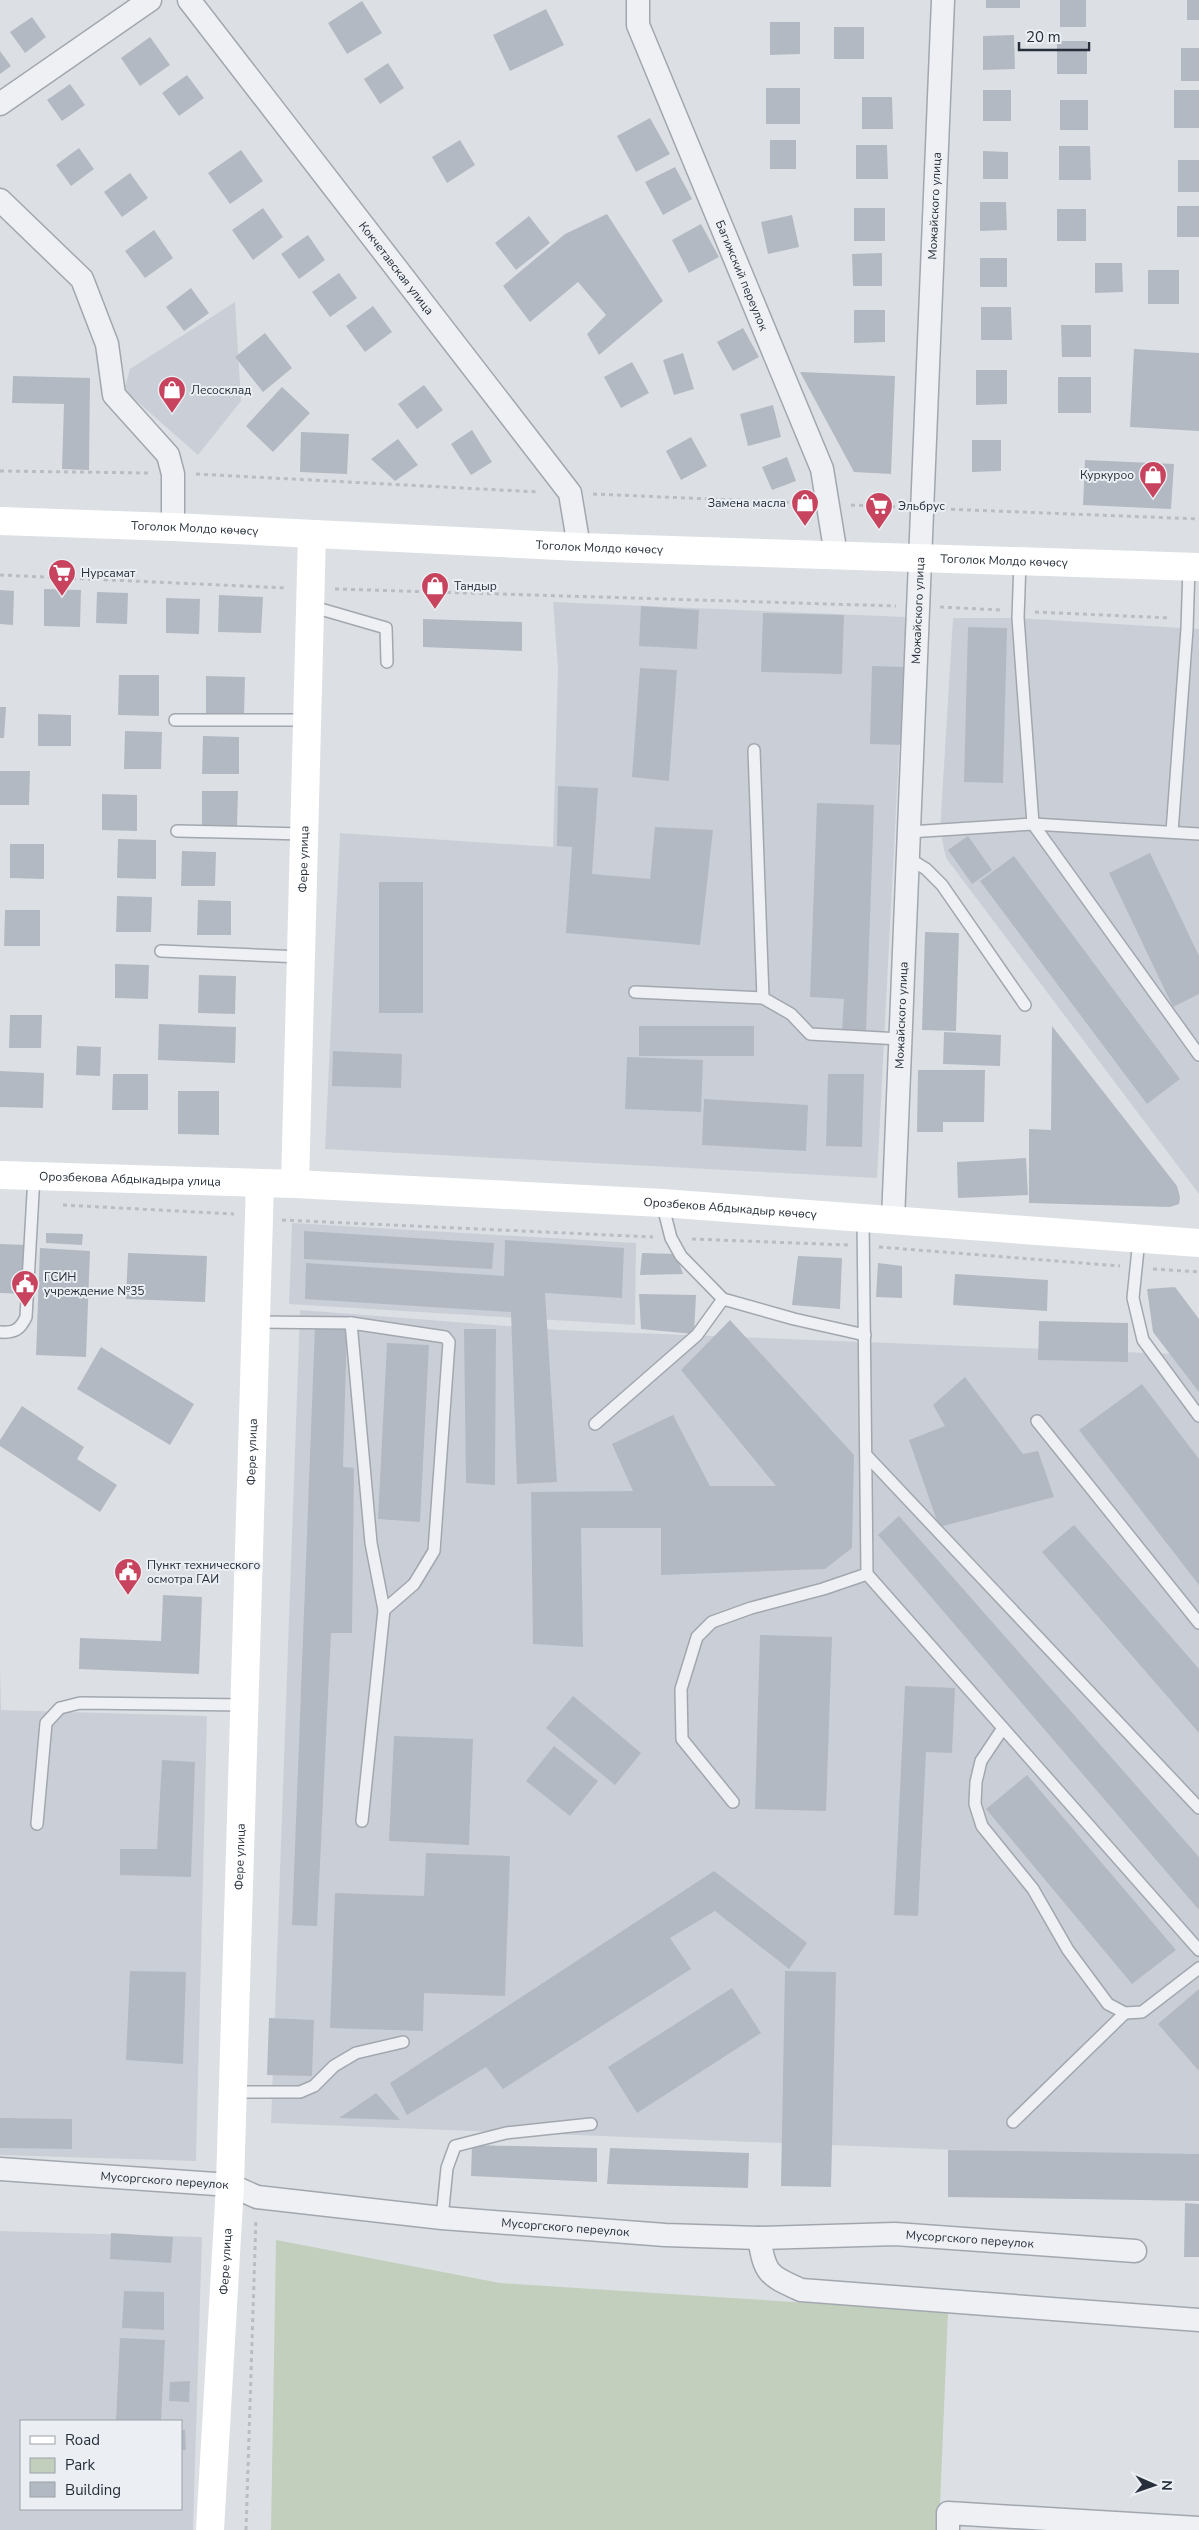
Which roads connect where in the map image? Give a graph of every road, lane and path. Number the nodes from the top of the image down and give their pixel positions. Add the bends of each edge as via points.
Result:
1 (150, 0) edge
2 (189, 0) edge
3 (638, 0) edge
4 (943, 0) edge
5 (0, 104) edge
6 (0, 200) edge
7 (0, 471) edge
8 (173, 474) junction
9 (545, 492) dead end
10 (588, 494) dead end
11 (827, 504) junction
12 (922, 508) junction
13 (1199, 519) edge
14 (0, 521) edge
15 (173, 527) junction
16 (312, 534) junction
17 (579, 547) junction
18 (836, 555) junction
19 (920, 557) junction
20 (1020, 561) junction
21 (1194, 567) edge
22 (0, 575) edge
23 (310, 597) junction
24 (918, 606) junction
25 (1018, 611) junction
26 (1187, 619) junction
27 (387, 662) dead end
28 (175, 720) dead end
29 (307, 720) junction
30 (754, 750) dead end
31 (1033, 824) junction
32 (177, 831) dead end
33 (908, 832) junction
34 (1172, 832) junction
35 (304, 834) junction
36 (1199, 834) edge
37 (908, 858) junction
38 (161, 951) dead end
39 (301, 957) junction
40 (635, 992) dead end
41 (763, 998) junction
42 (1025, 1005) dead end
43 (900, 1039) junction
44 (1199, 1055) edge
45 (0, 1174) edge
46 (34, 1176) junction
47 (260, 1183) junction
48 (295, 1184) junction
49 (34, 1203) junction
50 (662, 1203) junction
51 (259, 1216) junction
52 (863, 1218) junction
53 (893, 1220) junction
54 (671, 1238) junction
55 (1139, 1239) junction
56 (1199, 1244) edge
57 (863, 1246) junction
58 (1136, 1267) junction
59 (1199, 1272) edge
60 (723, 1299) junction
61 (256, 1322) junction
62 (351, 1323) junction
63 (0, 1332) edge
64 (864, 1335) junction
65 (1199, 1416) edge
66 (1037, 1421) dead end
67 (595, 1424) dead end
68 (866, 1456) junction
69 (868, 1574) junction
70 (384, 1610) junction
71 (1199, 1624) edge
72 (245, 1705) junction
73 (1003, 1728) junction
74 (734, 1802) dead end
75 (1199, 1808) edge
76 (362, 1821) dead end
77 (37, 1824) dead end
78 (1199, 1950) edge
79 (1199, 1968) edge
80 (1125, 2013) junction
81 (403, 2042) dead end
82 (233, 2092) junction
83 (1013, 2122) dead end
84 (591, 2124) dead end
85 (0, 2169) edge
86 (230, 2185) junction
87 (442, 2218) junction
88 (759, 2238) junction
89 (1135, 2251) dead end
90 (1199, 2320) edge
91 (948, 2521) edge
92 (1199, 2528) edge
93 (210, 2530) edge

1 - 5 street
2 - 17 street, Кокчетавская улица via 570,493
3 - 11 street, Багижский переулок via 638,25 822,469
4 - 12 street, Можайского улица
6 - 8 street via 82,279 106,344 114,395 168,455
7 - 8 path
8 - 9 path
8 - 15 street
10 - 11 path
11 - 12 path
11 - 18 street, Багижский переулок
12 - 13 path
12 - 19 street, Можайского улица
14 - 15 street, Тоголок Молдо көчөсү
15 - 16 street, Тоголок Молдо көчөсү
16 - 17 street, Тоголок Молдо көчөсү
16 - 23 street, Фере улица
17 - 18 street, Тоголок Молдо көчөсү
18 - 19 street, Тоголок Молдо көчөсү
19 - 20 street, Тоголок Молдо көчөсү
19 - 24 street, Можайского улица
20 - 21 street, Тоголок Молдо көчөсү
20 - 25 lane
21 - 26 lane
22 - 23 path
23 - 24 path
23 - 27 lane via 386,628
23 - 29 street, Фере улица
24 - 25 path
24 - 33 street, Можайского улица
25 - 26 path
25 - 31 lane
26 - 34 lane
28 - 29 lane
29 - 35 street, Фере улица
30 - 41 lane
31 - 33 lane
31 - 34 lane
31 - 44 lane
32 - 35 lane
33 - 37 street, Можайского улица
34 - 36 lane
35 - 39 street, Фере улица
37 - 42 lane via 926,868 942,885
37 - 43 street, Можайского улица
38 - 39 lane
39 - 48 street, Фере улица
40 - 41 lane
41 - 43 lane via 791,1014 810,1034
43 - 53 street, Можайского улица
45 - 46 street, Орозбекова Абдыкадыра улица
46 - 47 street, Орозбекова Абдыкадыра улица
46 - 49 lane
47 - 48 street, Орозбеков Абдыкадыр көчөсү
47 - 51 street, Фере улица
48 - 50 street, Орозбеков Абдыкадыр көчөсү
49 - 51 path
49 - 63 lane via 26,1317 21,1327 12,1333
50 - 52 street, Орозбеков Абдыкадыр көчөсү
50 - 54 lane
51 - 54 path via 285,1220
51 - 61 street, Фере улица
52 - 53 street, Орозбеков Абдыкадыр көчөсү
52 - 57 lane
53 - 55 street, Орозбеков Абдыкадыр көчөсү
54 - 57 path
54 - 60 lane via 681,1256
55 - 56 street, Орозбеков Абдыкадыр көчөсү
55 - 58 lane
57 - 58 path
57 - 64 lane
58 - 59 path
58 - 65 lane via 1133,1298 1143,1340
60 - 64 lane
60 - 67 lane via 697,1335
61 - 62 lane
61 - 72 street, Фере улица
62 - 70 lane via 371,1543
62 - 70 lane via 445,1337 449,1342 434,1551 414,1584
64 - 68 lane
66 - 71 lane
68 - 69 lane
68 - 75 lane
69 - 73 lane
69 - 74 lane via 712,1622 697,1637 682,1689 682,1739
70 - 76 lane
72 - 77 lane via 80,1703 60,1708 46,1723
72 - 82 street, Фере улица
73 - 78 lane
73 - 80 lane via 982,1761 976,1782 975,1804 982,1826 1033,1889 1068,1950 1108,2004
79 - 80 lane via 1142,2012
80 - 83 lane
81 - 82 lane via 356,2053 334,2066 314,2086 300,2092
82 - 86 street, Фере улица
84 - 87 lane via 506,2134 455,2146 447,2168
85 - 86 street, Мусоргского переулок
86 - 87 street, Мусоргского переулок via 257,2197
86 - 93 street, Фере улица
87 - 88 street, Мусоргского переулок via 665,2235
88 - 89 street, Мусоргского переулок via 895,2234
88 - 90 street via 763,2264 774,2278 801,2290
91 - 92 street

